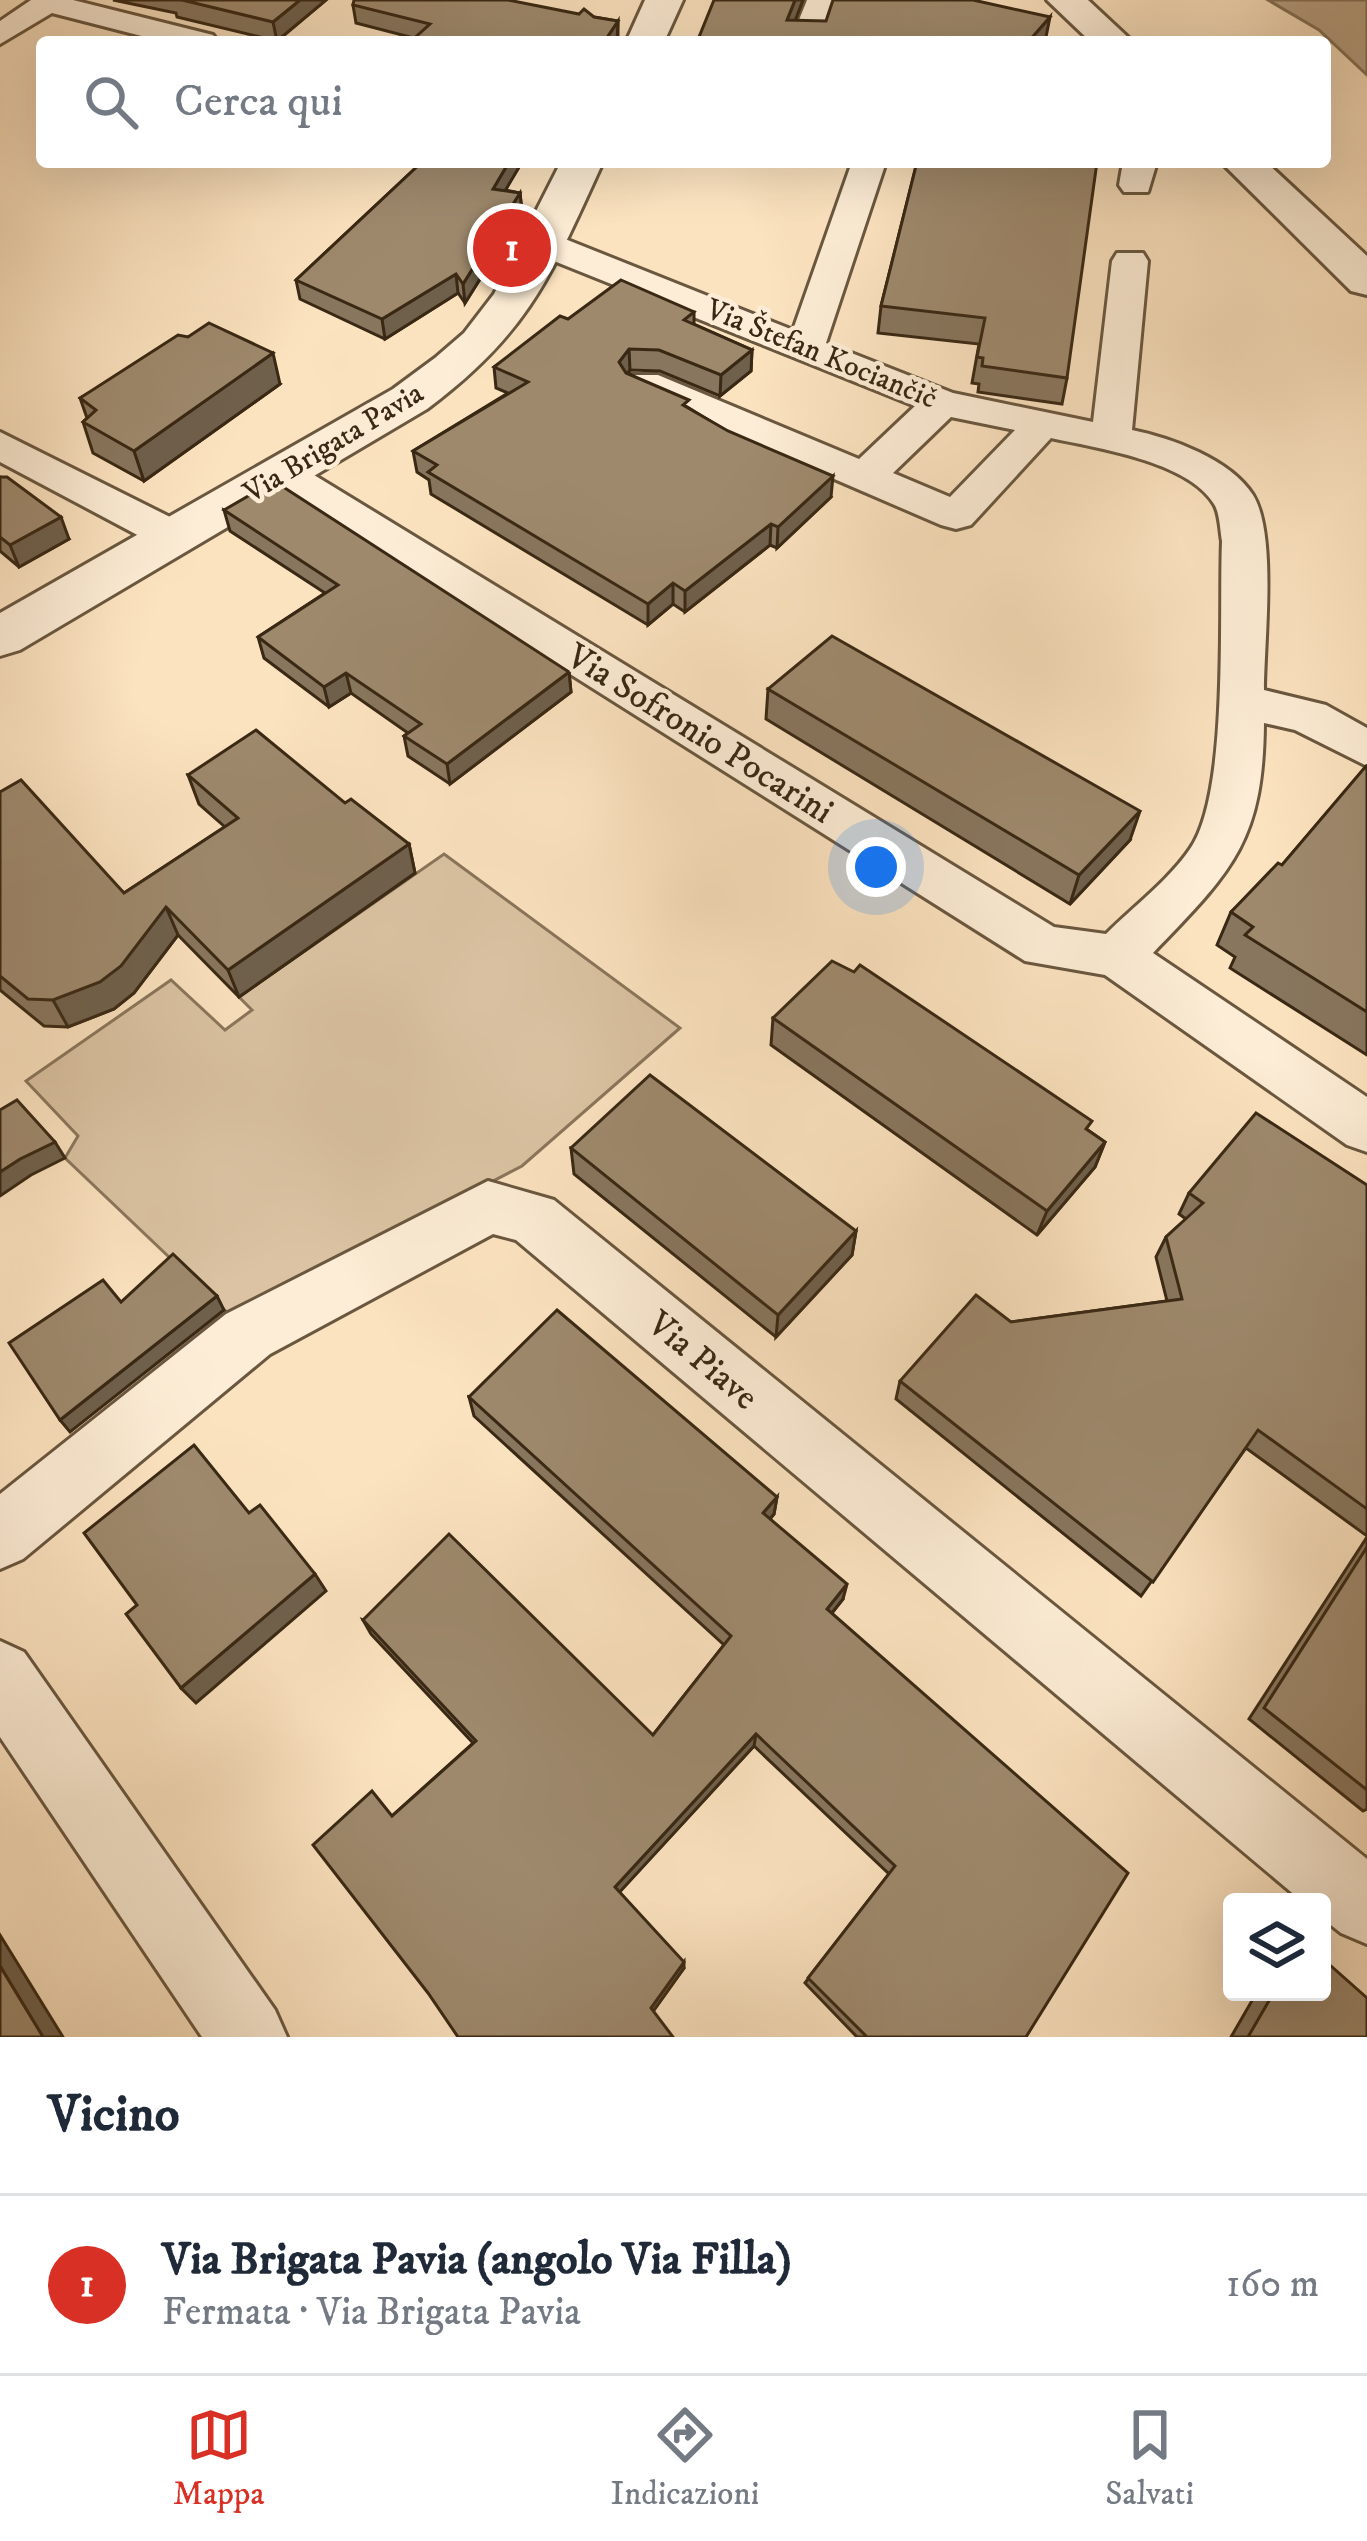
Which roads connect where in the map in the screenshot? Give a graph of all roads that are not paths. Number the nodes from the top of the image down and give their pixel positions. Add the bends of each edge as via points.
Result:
1 (664, 0) edge
2 (822, 0) edge
3 (1066, 0) edge
4 (50, 2) edge
5 (0, 34) edge
6 (179, 36) edge
7 (648, 36) edge
8 (808, 36) edge
9 (1107, 36) edge
10 (579, 168) edge
11 (867, 168) edge
12 (1248, 168) edge
13 (542, 243) junction
14 (1130, 261) dead end
15 (1367, 281) edge
16 (806, 346) junction
17 (644, 383) edge
18 (942, 403) junction
19 (1038, 425) junction
20 (1111, 436) junction
21 (0, 445) edge
22 (281, 473) junction
23 (865, 476) junction
24 (175, 537) junction
25 (0, 637) edge
26 (1242, 701) junction
27 (1367, 749) edge
28 (1117, 956) junction
29 (1367, 1128) edge
30 (0, 1536) edge
31 (0, 1676) edge
32 (1367, 1906) edge
33 (248, 2037) edge

1 - 7 street
2 - 8 street
3 - 9 street
4 - 5 street
4 - 6 street
10 - 13 street, Via Brigata Pavia
11 - 16 street
12 - 15 street
13 - 16 street, Via Štefan Kociančič
13 - 22 street, Via Brigata Pavia via 513,299 455,365
14 - 20 street
16 - 18 street, Via Štefan Kociančič
17 - 23 street
18 - 19 street, Via Štefan Kociančič
18 - 23 street
19 - 20 street, Via Štefan Kociančič
19 - 23 street via 956,514
20 - 26 street, Via Štefan Kociančič via 1189,466 1235,500 1243,541
21 - 24 street
22 - 24 street, Via Brigata Pavia
22 - 28 street, Via Sofronio Pocarini via 1043,946
24 - 25 street, Via Brigata Pavia
26 - 27 street via 1309,717
26 - 28 street, Via Štefan Kociančič via 1239,782 1227,828 1207,865
28 - 29 street, Via Sofronio Pocarini
30 - 32 street, Via Piave via 248,1334 488,1207 533,1218
31 - 33 street

